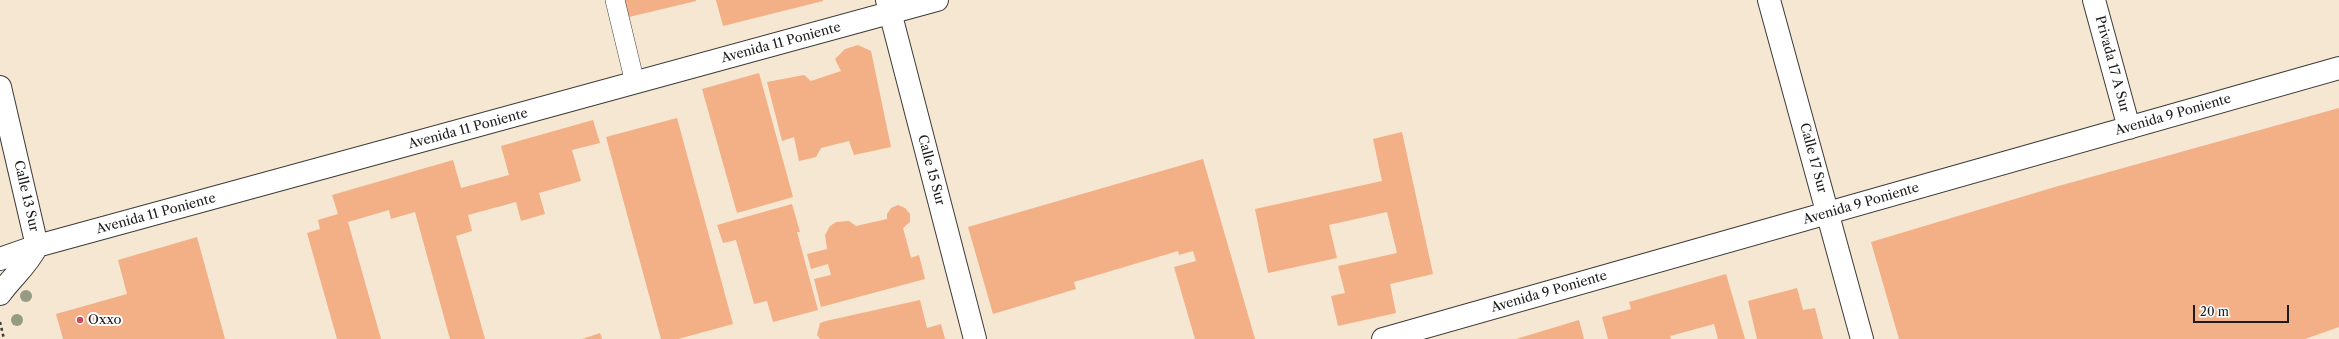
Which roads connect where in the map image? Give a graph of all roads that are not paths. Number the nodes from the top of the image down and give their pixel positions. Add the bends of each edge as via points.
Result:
1 (615, 0) edge
2 (937, 0) edge
3 (1769, 0) edge
4 (2094, 0) edge
5 (888, 7) edge
6 (2339, 68) edge
7 (635, 83) junction
8 (0, 87) edge
9 (2129, 128) junction
10 (1828, 213) junction
11 (37, 246) junction
12 (0, 259) edge
13 (0, 294) edge
14 (975, 339) edge
15 (1383, 339) edge
16 (1862, 339) edge

1 - 7 lane
2 - 5 street, Avenida 11 Poniente
3 - 10 street, Calle 17 Sur
4 - 9 street, Privada 17 A Sur
5 - 7 street, Avenida 11 Poniente
5 - 14 street, Calle 15 Sur
6 - 9 street, Avenida 9 Poniente
7 - 11 street, Avenida 11 Poniente
8 - 11 street, Calle 13 Sur
9 - 10 street, Avenida 9 Poniente
10 - 15 street, Avenida 9 Poniente
10 - 16 street, Calle 17 Sur
11 - 12 street, Avenida 11 Poniente
11 - 13 street, Calle 13 Sur via 28,264 11,279

